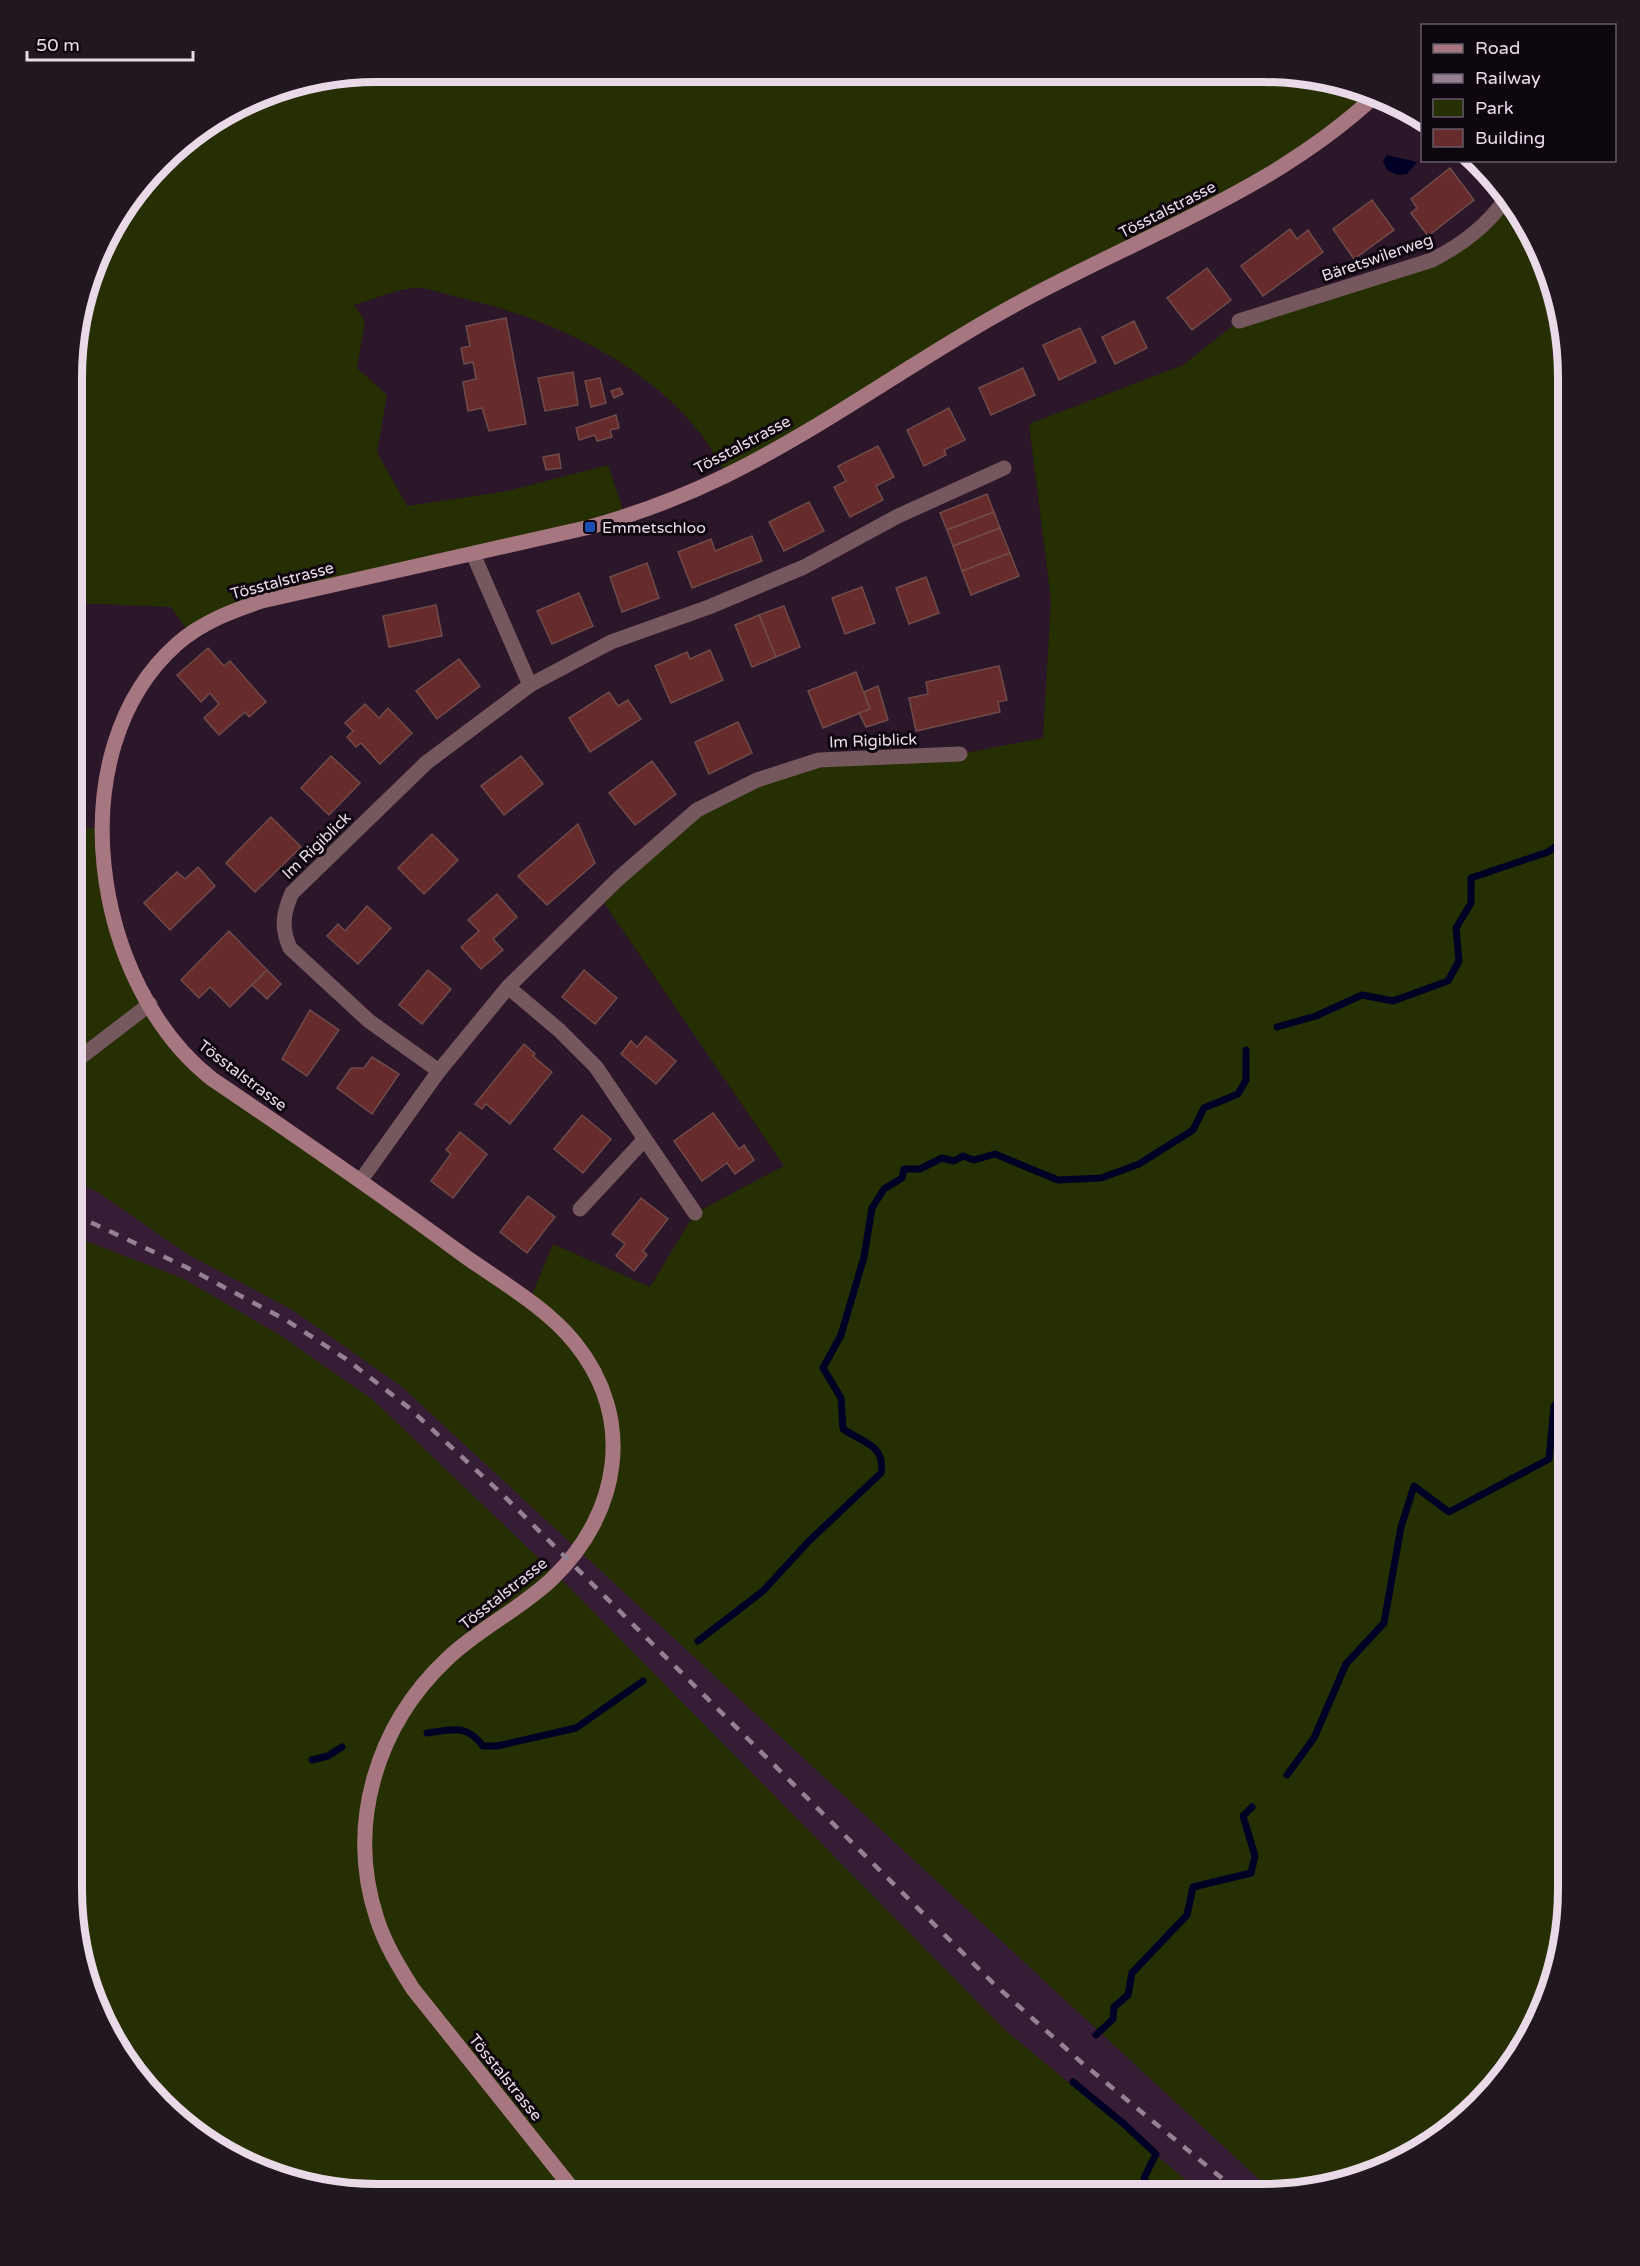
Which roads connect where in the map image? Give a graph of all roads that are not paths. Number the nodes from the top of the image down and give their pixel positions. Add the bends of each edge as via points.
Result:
1 (1368, 102) edge
2 (1501, 204) edge
3 (1239, 321) dead end
4 (1004, 468) dead end
5 (473, 554) junction
6 (530, 685) junction
7 (960, 754) dead end
8 (508, 987) junction
9 (150, 1004) junction
10 (82, 1056) edge
11 (439, 1071) junction
12 (644, 1140) junction
13 (361, 1180) junction
14 (580, 1209) dead end
15 (695, 1213) dead end
16 (569, 2184) edge

1 - 5 main road, Tösstalstrasse via 1329,135 1262,179 1002,311 726,476 626,516
2 - 3 street, Bäretswilerweg via 1482,228 1432,260
4 - 6 street, Im Rigiblick via 898,516 804,567 611,642
5 - 6 street
5 - 9 main road, Tösstalstrasse via 262,601 223,614 178,644 139,689 111,750 101,826 105,872 123,947
6 - 11 street, Im Rigiblick via 426,763 292,893 285,909 285,936 290,948 369,1021
7 - 8 street, Im Rigiblick via 819,760 757,780 697,810 618,879
8 - 11 street, Im Rigiblick
8 - 12 street via 596,1067
9 - 10 street
9 - 13 main road, Tösstalstrasse via 165,1031 201,1070
11 - 13 street, Im Rigiblick
12 - 14 street
12 - 15 street
13 - 16 main road, Tösstalstrasse via 563,1330 594,1371 609,1409 613,1467 604,1503 587,1538 545,1585 448,1657 410,1701 382,1750 365,1817 368,1883 377,1920 393,1957 413,1989

